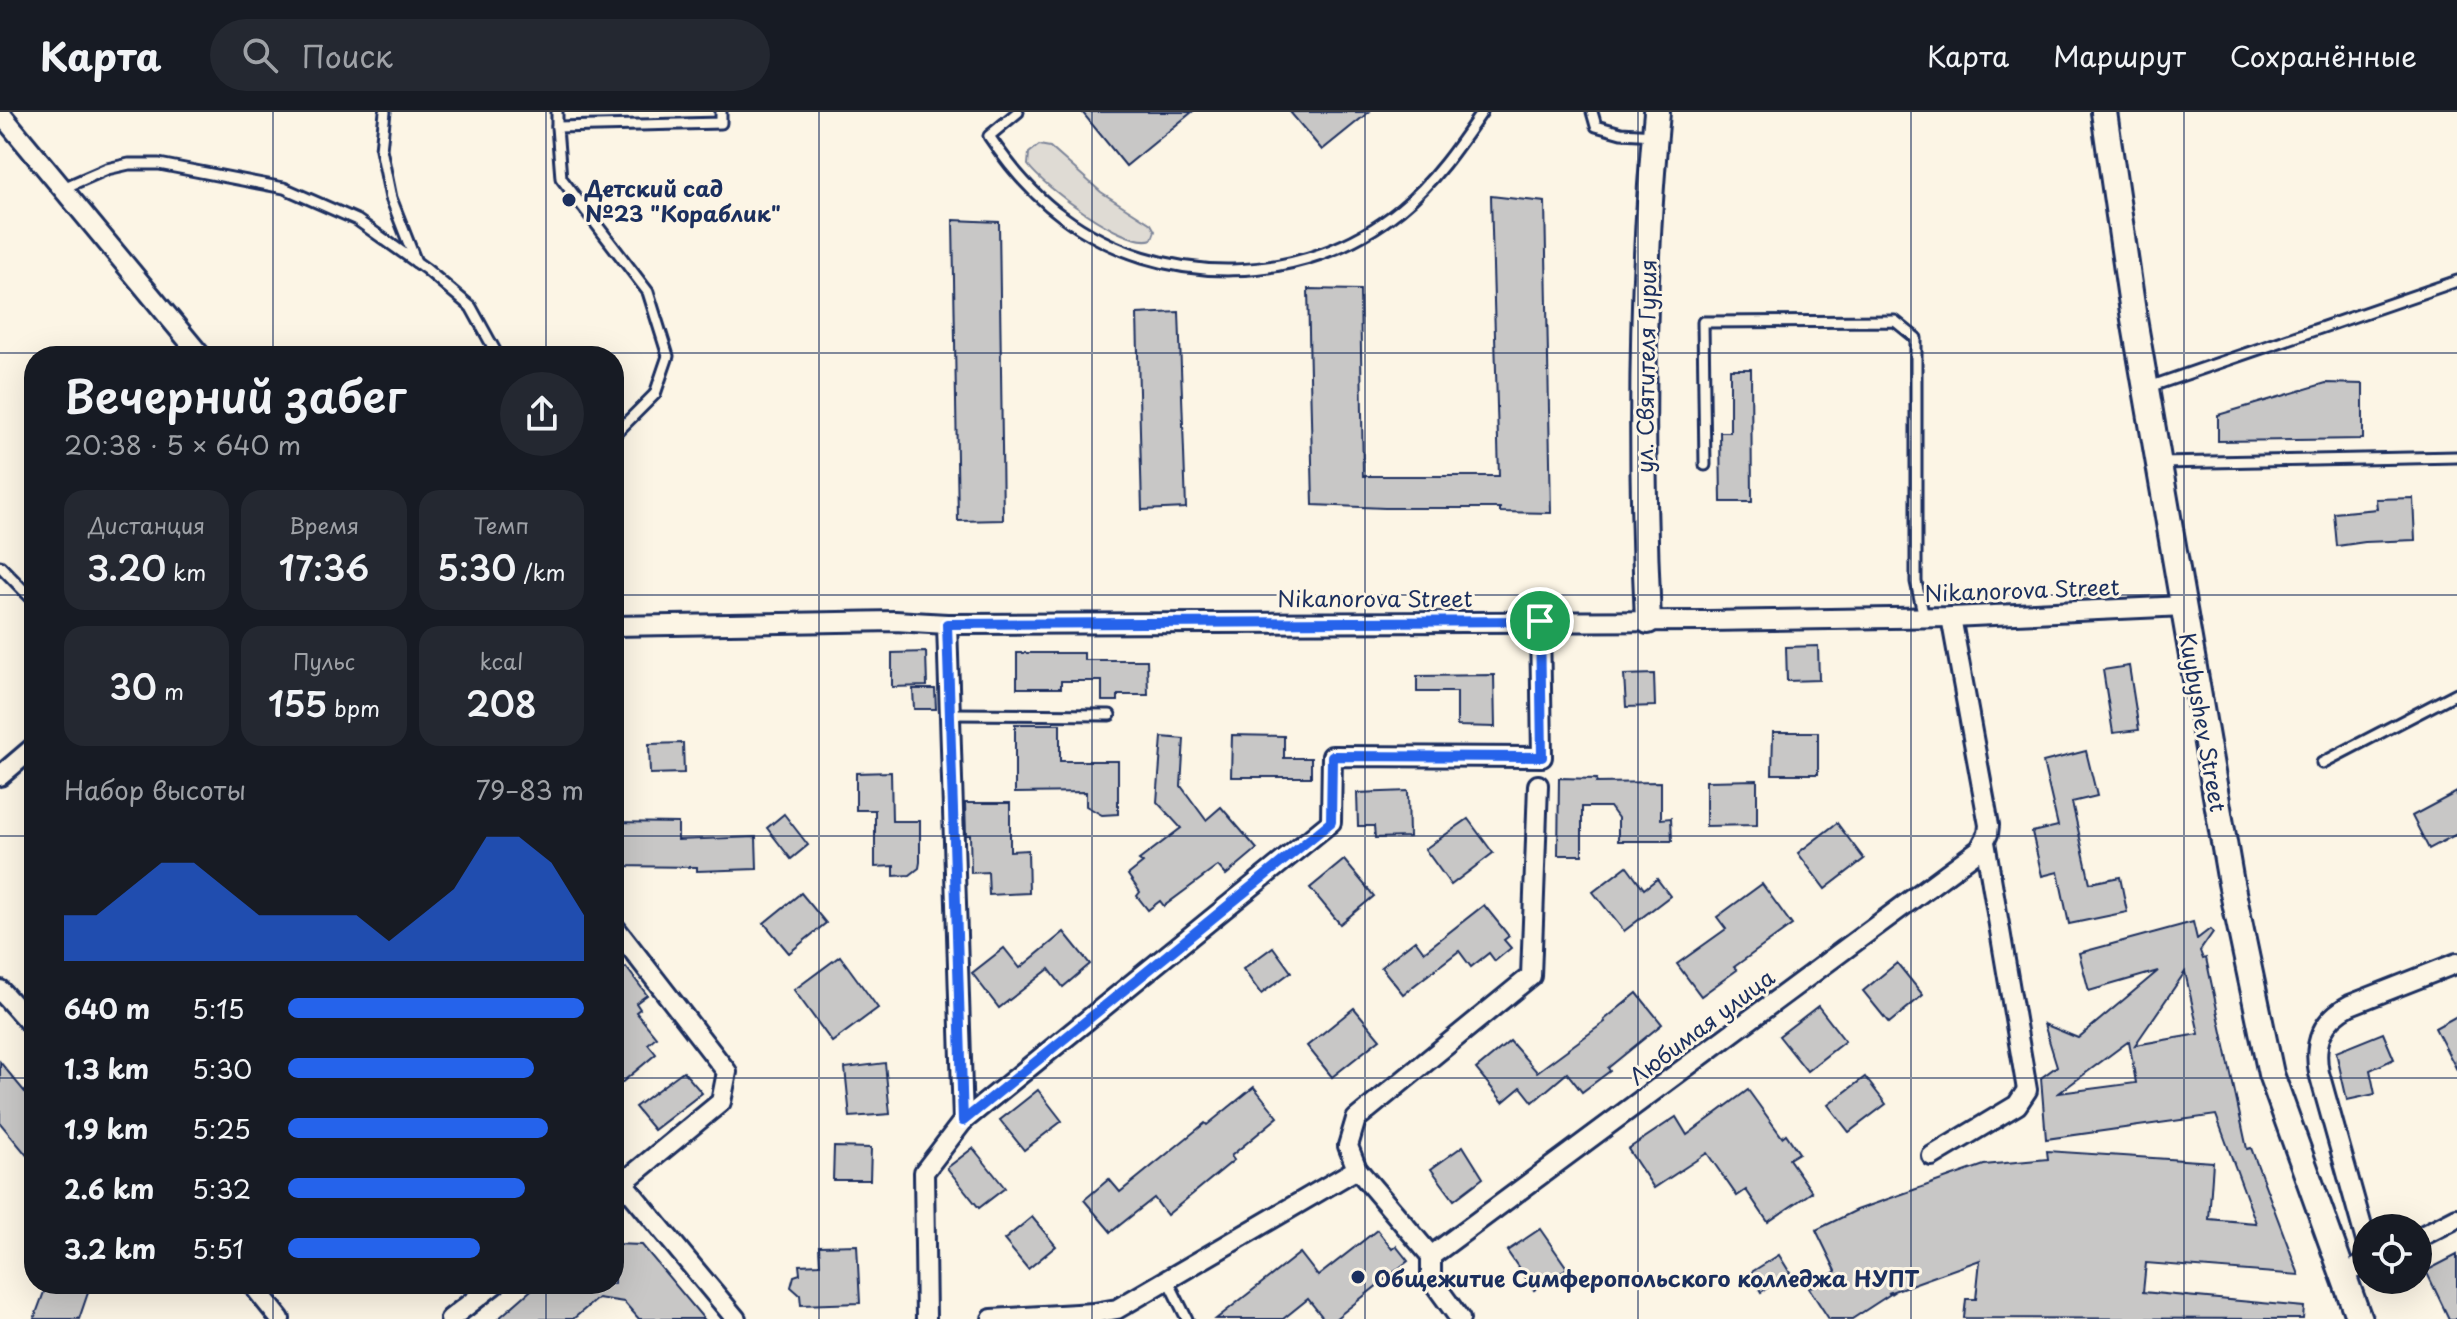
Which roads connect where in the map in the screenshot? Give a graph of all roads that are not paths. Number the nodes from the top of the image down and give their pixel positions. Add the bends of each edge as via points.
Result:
1 (385, 112) edge
2 (557, 112) edge
3 (721, 112) edge
4 (1018, 112) edge
5 (1482, 112) edge
6 (1592, 112) edge
7 (2104, 112) edge
8 (0, 113) edge
9 (1656, 124) edge
10 (557, 127) junction
11 (61, 189) junction
12 (416, 262) junction
13 (2457, 281) edge
14 (193, 346) edge
15 (492, 346) edge
16 (2146, 388) junction
17 (624, 425) edge
18 (2457, 457) edge
19 (2159, 464) junction
20 (1705, 465) dead end
21 (0, 566) edge
22 (24, 591) edge
23 (2184, 606) junction
24 (1924, 617) junction
25 (1951, 617) junction
26 (1540, 621) junction
27 (1648, 621) junction
28 (947, 624) junction
29 (624, 626) edge
30 (2457, 693) edge
31 (950, 714) junction
32 (1110, 715) dead end
33 (24, 756) edge
34 (2322, 763) dead end
35 (0, 776) edge
36 (1538, 785) dead end
37 (1987, 834) junction
38 (624, 939) edge
39 (2457, 963) edge
40 (0, 990) edge
41 (24, 1017) edge
42 (963, 1121) junction
43 (1932, 1156) dead end
44 (1357, 1169) junction
45 (624, 1182) edge
46 (624, 1192) edge
47 (2358, 1214) edge
48 (2457, 1218) edge
49 (2432, 1231) edge
50 (1431, 1256) junction
51 (2352, 1270) edge
52 (2342, 1275) junction
53 (1167, 1279) junction
54 (260, 1294) edge
55 (482, 1294) edge
56 (280, 1319) edge
57 (450, 1319) edge
58 (736, 1319) edge
59 (926, 1319) edge
60 (992, 1319) edge
61 (1187, 1319) edge
62 (1460, 1319) edge
63 (2359, 1319) edge

1 - 12 lane via 383,162
2 - 10 lane
3 - 10 lane via 721,123
4 - 5 lane via 989,136 1022,180 1062,217 1135,255 1175,265 1244,270 1299,261 1376,227 1440,172
6 - 9 lane via 1596,126 1621,133
7 - 16 main road, Kuybyshev Street
8 - 11 street
9 - 27 main road, ул. Святителя Гурия via 1643,385
10 - 17 lane via 561,178 648,292 668,356 655,394
11 - 12 lane via 129,164 159,164 284,188 357,220
11 - 14 street
12 - 15 lane via 471,307
13 - 16 lane
16 - 19 main road, Kuybyshev Street
18 - 19 lane
19 - 23 main road, Kuybyshev Street
20 - 24 lane via 1703,322 1895,321 1916,338 1916,582
21 - 22 lane
23 - 25 street, Nikanorova Street
23 - 52 main road, Kuybyshev Street via 2231,883 2271,1074
24 - 25 street, Nikanorova Street
24 - 27 street, Nikanorova Street
25 - 37 street
26 - 27 street, Nikanorova Street
26 - 28 street, Nikanorova Street
26 - 42 street via 1542,757 1332,756 1331,822
28 - 29 street, Nikanorova Street
28 - 31 street
30 - 34 lane
31 - 32 lane
31 - 42 street
33 - 35 street
36 - 44 street via 1531,976 1356,1119 1348,1146
37 - 43 street via 2027,1090 2017,1105
37 - 50 street, Любимая улица via 1967,858
38 - 45 street via 727,1072 721,1102
39 - 47 street via 2342,1009 2318,1040 2319,1073
40 - 41 street
42 - 59 street via 924,1172
44 - 50 street
44 - 53 street
46 - 58 street
48 - 49 street
50 - 62 street via 1431,1279
51 - 52 street
52 - 63 main road, Kuybyshev Street
53 - 60 street via 1117,1309
53 - 61 lane
54 - 56 street
55 - 57 street

